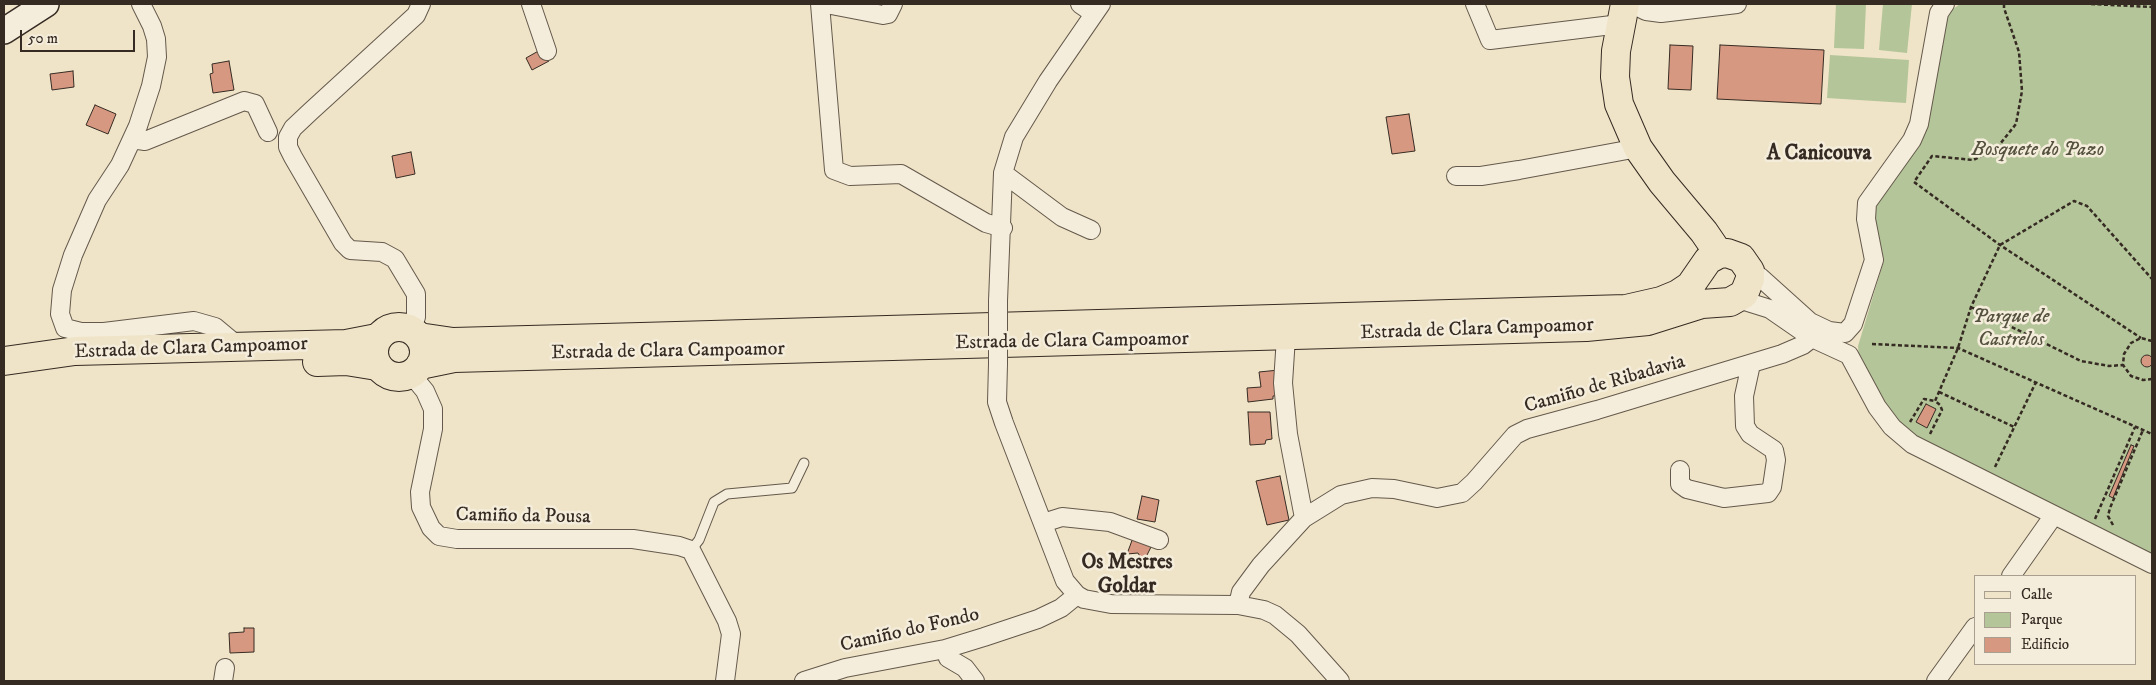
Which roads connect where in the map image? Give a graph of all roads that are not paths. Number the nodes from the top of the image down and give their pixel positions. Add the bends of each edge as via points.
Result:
1 (46, 4) edge
2 (141, 4) edge
3 (421, 4) edge
4 (531, 4) edge
5 (820, 4) edge
6 (826, 4) edge
7 (893, 4) edge
8 (1475, 4) edge
9 (1738, 4) edge
10 (1945, 4) edge
11 (1091, 7) edge
12 (1626, 11) edge
13 (4, 31) edge
14 (547, 51) dead end
15 (268, 132) dead end
16 (132, 139) junction
17 (1638, 148) junction
18 (1004, 173) junction
19 (1456, 176) dead end
20 (1003, 228) junction
21 (1091, 230) dead end
22 (1711, 262) junction
23 (1750, 271) junction
24 (1730, 300) junction
25 (415, 333) junction
26 (1815, 333) junction
27 (1845, 333) junction
28 (1286, 337) junction
29 (377, 338) junction
30 (239, 347) junction
31 (1849, 355) junction
32 (4, 361) edge
33 (1751, 364) junction
34 (377, 366) junction
35 (415, 370) junction
36 (4, 377) edge
37 (804, 463) dead end
38 (1680, 470) dead end
39 (2054, 515) junction
40 (1304, 518) junction
41 (1043, 522) junction
42 (1159, 540) dead end
43 (691, 550) junction
44 (2152, 564) edge
45 (2012, 575) edge
46 (1077, 595) junction
47 (1238, 605) junction
48 (1974, 628) edge
49 (945, 649) junction
50 (725, 681) edge
51 (804, 681) edge
52 (974, 681) edge
53 (1340, 681) edge
54 (1936, 681) edge

1 - 13 main road
2 - 16 street via 152,26 157,57 151,86
3 - 25 street via 416,15 293,128 288,137 293,157 350,250 382,252 395,259 416,294
4 - 14 street
5 - 20 street via 834,170 850,176 901,174 986,223
6 - 7 street via 883,15 888,14
8 - 12 street via 1490,40
9 - 12 street via 1661,13
10 - 27 street via 1939,13 1919,124 1912,140 1867,203 1866,219 1874,260 1853,324
11 - 18 street via 1014,138
12 - 17 main road via 1615,77 1619,104
15 - 16 street via 255,104 244,101 145,141
16 - 30 street via 97,200 73,255 62,290 60,314 65,328 104,332 194,321 215,327
17 - 19 street via 1481,176
17 - 22 main road via 1704,232
18 - 20 street
18 - 21 street via 1062,217
20 - 41 street, bridge via 997,402
22 - 23 main road via 1735,254
22 - 24 main road via 1701,280 1708,294
22 - 25 main road, Estrada de Clara Campoamor via 1690,286 1678,294 1626,309 453,342
23 - 24 main road via 1748,287
23 - 26 street via 1760,277
24 - 26 street via 1770,309
24 - 28 main road, Estrada de Clara Campoamor via 1702,304 1629,324
25 - 29 main road, Estrada de Clara Campoamor via 392,327
25 - 35 main road via 424,351
26 - 27 street
26 - 31 street
26 - 33 street, Camiño de Ribadavia via 1796,349
27 - 31 street via 1844,345
28 - 35 main road, Estrada de Clara Campoamor via 454,358
28 - 40 street via 1283,383 1288,434
29 - 30 main road, Estrada de Clara Campoamor via 346,344
29 - 34 main road via 373,352
30 - 32 main road, Estrada de Clara Campoamor via 75,351
31 - 39 street via 1877,407 1904,438
33 - 38 street via 1744,396 1745,426 1750,434 1774,450 1776,460 1768,493 1724,498 1687,489 1680,484
33 - 40 street, Camiño de Ribadavia via 1527,428 1515,435 1462,493 1437,498 1372,488 1341,495
34 - 35 main road, Estrada de Clara Campoamor via 388,376 403,377
34 - 36 main road, Estrada de Clara Campoamor via 346,361 74,367
35 - 43 street, Camiño da Pousa via 433,409 433,430 420,492 425,519 439,536 457,540 633,539
37 - 43 lane via 792,488 727,494 714,502 699,540
39 - 44 street
39 - 45 street
40 - 47 street, Camiño de Ribadavia via 1261,565 1241,592
41 - 42 street via 1062,517 1110,522
41 - 46 street via 1066,581
43 - 50 street via 731,634
46 - 47 street via 1111,604
46 - 49 street, Camiño do Fondo via 1061,608 1038,619
47 - 53 street via 1264,610 1284,622
48 - 54 street
49 - 51 street, Camiño do Fondo via 845,668
49 - 52 street via 948,658 965,668

